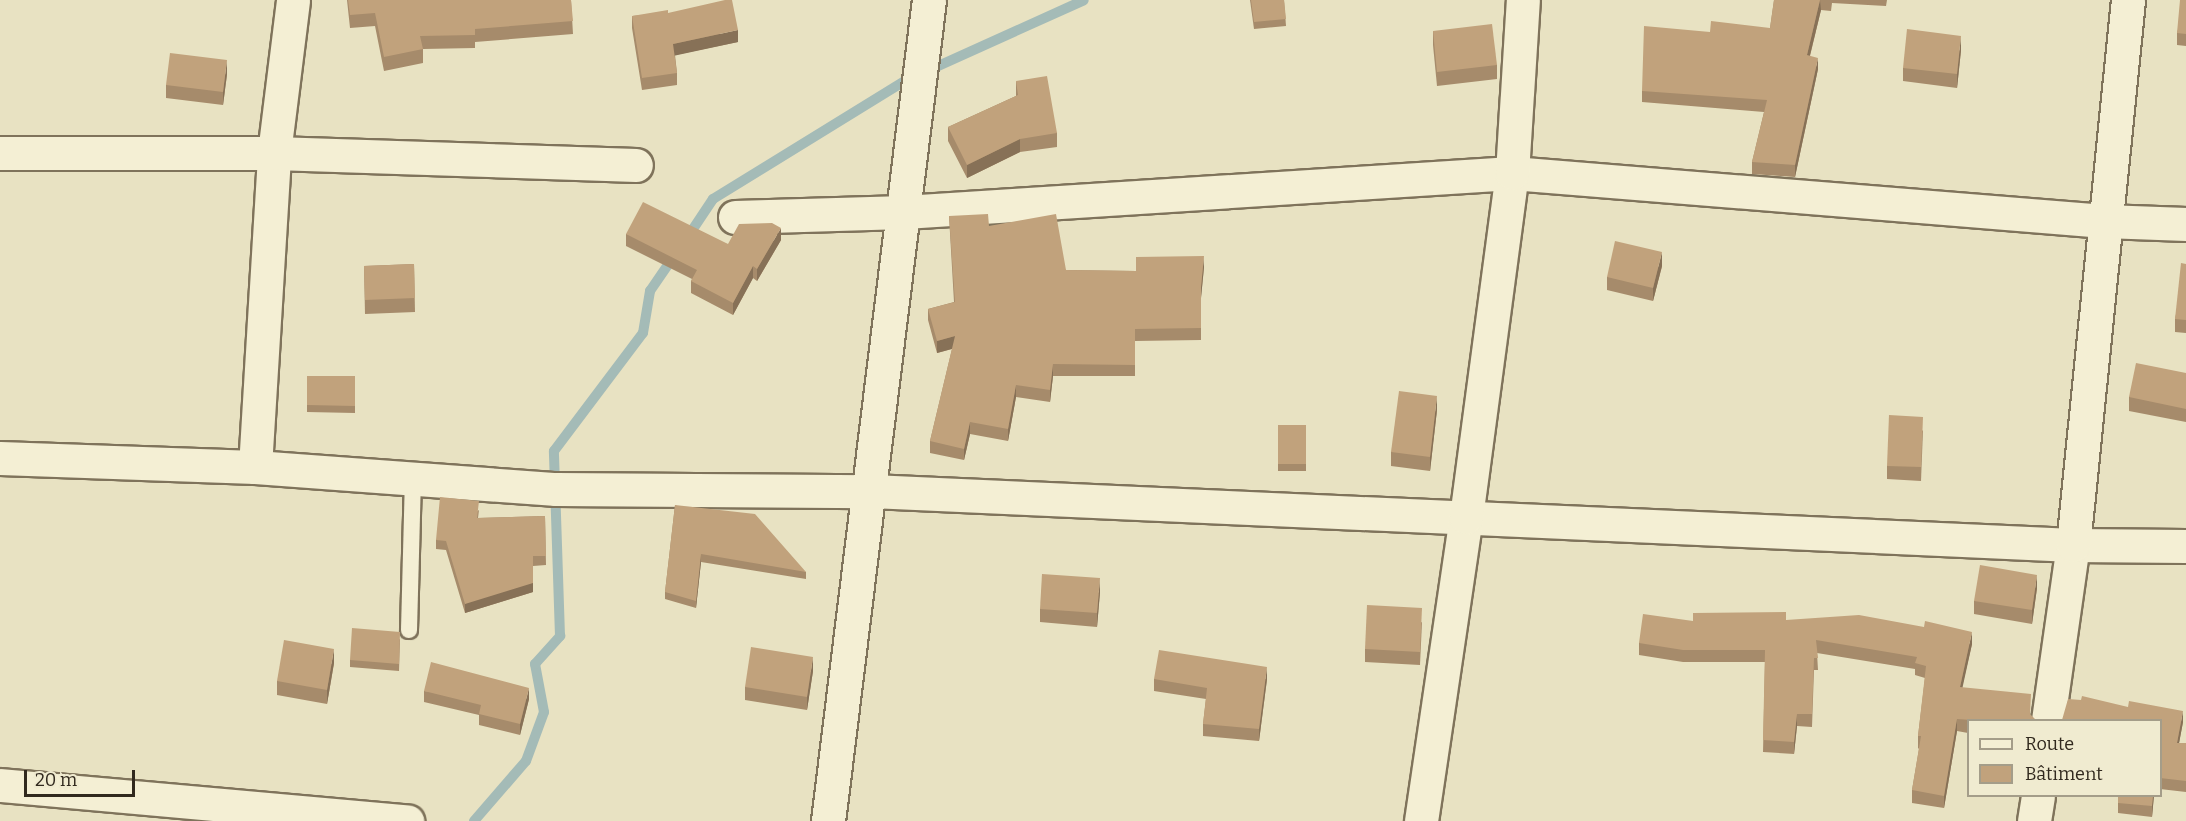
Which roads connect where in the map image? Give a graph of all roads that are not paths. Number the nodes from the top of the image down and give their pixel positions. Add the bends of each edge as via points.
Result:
1 (293, 0) edge
2 (929, 0) edge
3 (1523, 0) edge
4 (2127, 0) edge
5 (0, 153) edge
6 (274, 153) junction
7 (636, 165) dead end
8 (1512, 173) junction
9 (904, 212) junction
10 (735, 217) dead end
11 (2104, 221) junction
12 (2186, 224) edge
13 (0, 458) edge
14 (255, 467) junction
15 (414, 477) junction
16 (871, 491) junction
17 (1466, 517) junction
18 (2073, 544) junction
19 (2186, 546) edge
20 (409, 630) dead end
21 (2049, 719) edge
22 (0, 785) edge
23 (2038, 797) edge
24 (406, 821) edge
25 (828, 821) edge
26 (1421, 821) edge
27 (2034, 821) edge

1 - 6 street
2 - 9 street
3 - 8 street
4 - 11 street
5 - 6 street
6 - 7 street
6 - 14 street
8 - 9 street
8 - 11 street
8 - 17 street
9 - 10 street
9 - 16 street
11 - 12 street
11 - 18 street
13 - 14 street
14 - 15 street
15 - 16 street via 556,489
15 - 20 lane
16 - 17 street
16 - 25 street
17 - 18 street
17 - 26 street
18 - 19 street
18 - 21 street
22 - 24 street
23 - 27 street

